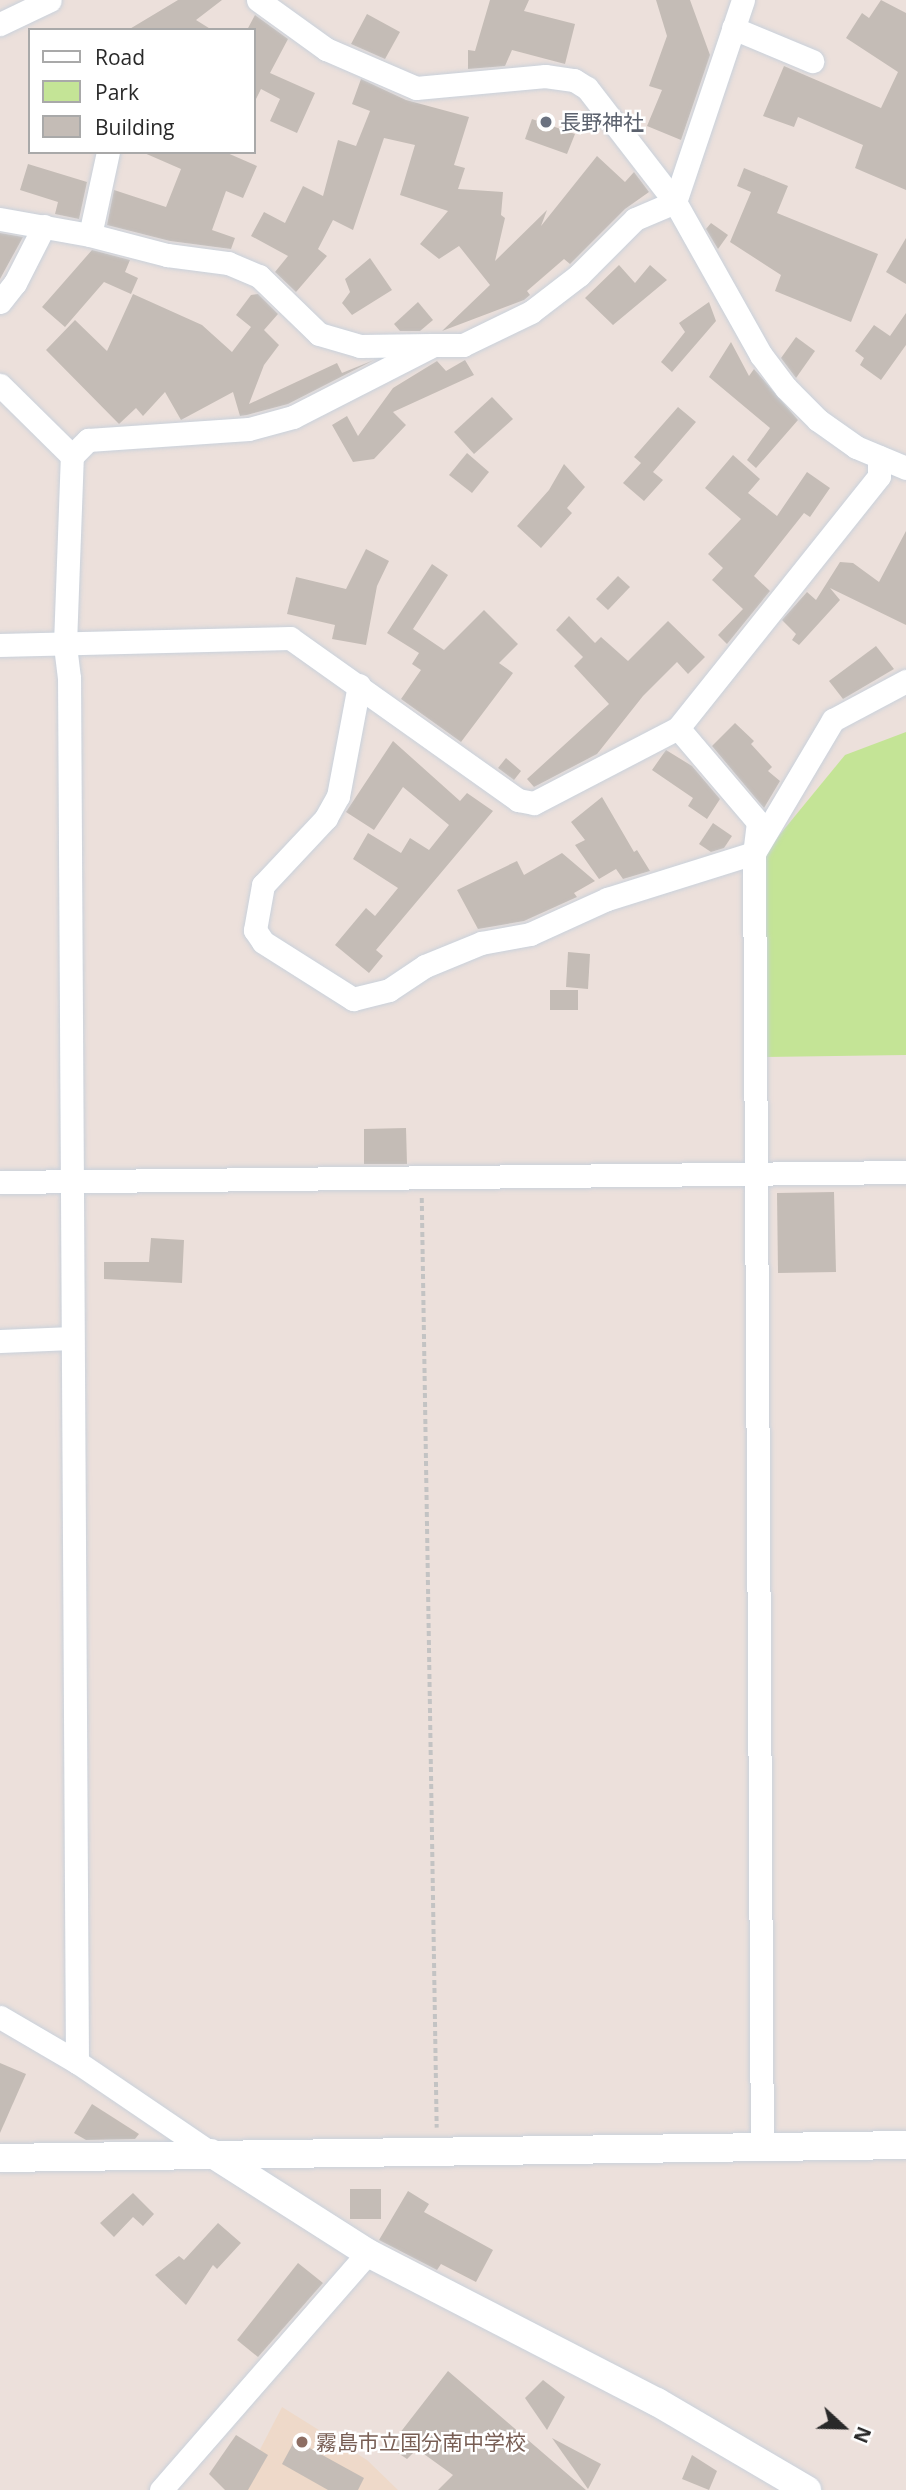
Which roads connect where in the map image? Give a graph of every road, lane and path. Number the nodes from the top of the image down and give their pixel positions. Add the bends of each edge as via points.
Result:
1 (50, 0) edge
2 (258, 0) edge
3 (743, 0) edge
4 (0, 24) edge
5 (733, 28) junction
6 (812, 61) dead end
7 (108, 154) edge
8 (675, 202) junction
9 (0, 219) edge
10 (44, 226) junction
11 (90, 235) junction
12 (0, 302) edge
13 (434, 345) junction
14 (0, 385) edge
15 (72, 456) junction
16 (879, 457) junction
17 (906, 468) edge
18 (65, 644) junction
19 (0, 645) edge
20 (906, 681) edge
21 (359, 685) junction
22 (678, 728) junction
23 (754, 853) junction
24 (906, 1172) edge
25 (757, 1176) junction
26 (422, 1178) junction
27 (71, 1181) junction
28 (0, 1182) edge
29 (72, 1338) junction
30 (0, 1341) edge
31 (0, 2017) edge
32 (77, 2062) junction
33 (906, 2145) edge
34 (762, 2146) junction
35 (437, 2150) junction
36 (211, 2153) junction
37 (0, 2158) edge
38 (368, 2253) junction
39 (161, 2490) edge
40 (807, 2490) edge

1 - 4 street
2 - 8 street via 326,49 416,88 545,76 574,80 605,106
3 - 5 street
5 - 6 street
5 - 8 street
7 - 11 street
8 - 13 street via 635,219 579,275 530,312 463,345
8 - 16 street via 761,355 786,388 818,421
9 - 10 street
10 - 11 street
10 - 12 street
11 - 13 street via 167,256 228,263 258,276 319,334 360,346
13 - 15 street via 293,417 249,429 88,440
14 - 15 street
15 - 18 street
16 - 17 street
16 - 22 street via 879,476
18 - 19 street
18 - 21 street via 290,638
18 - 27 street
20 - 23 street via 833,720
21 - 22 street via 518,800 534,803
21 - 23 street via 338,796 326,818 263,885 255,930 263,942 353,999 390,990 425,966 481,943 530,934 706,864
22 - 23 street via 758,822
23 - 25 street
24 - 25 street
25 - 26 street
25 - 34 street
26 - 27 street
26 - 35 path
27 - 28 street
27 - 29 street
29 - 30 street
29 - 32 street
31 - 32 street
32 - 36 street
33 - 34 street
34 - 35 street
35 - 36 street
36 - 37 street
36 - 38 street
38 - 39 street
38 - 40 street via 657,2402

